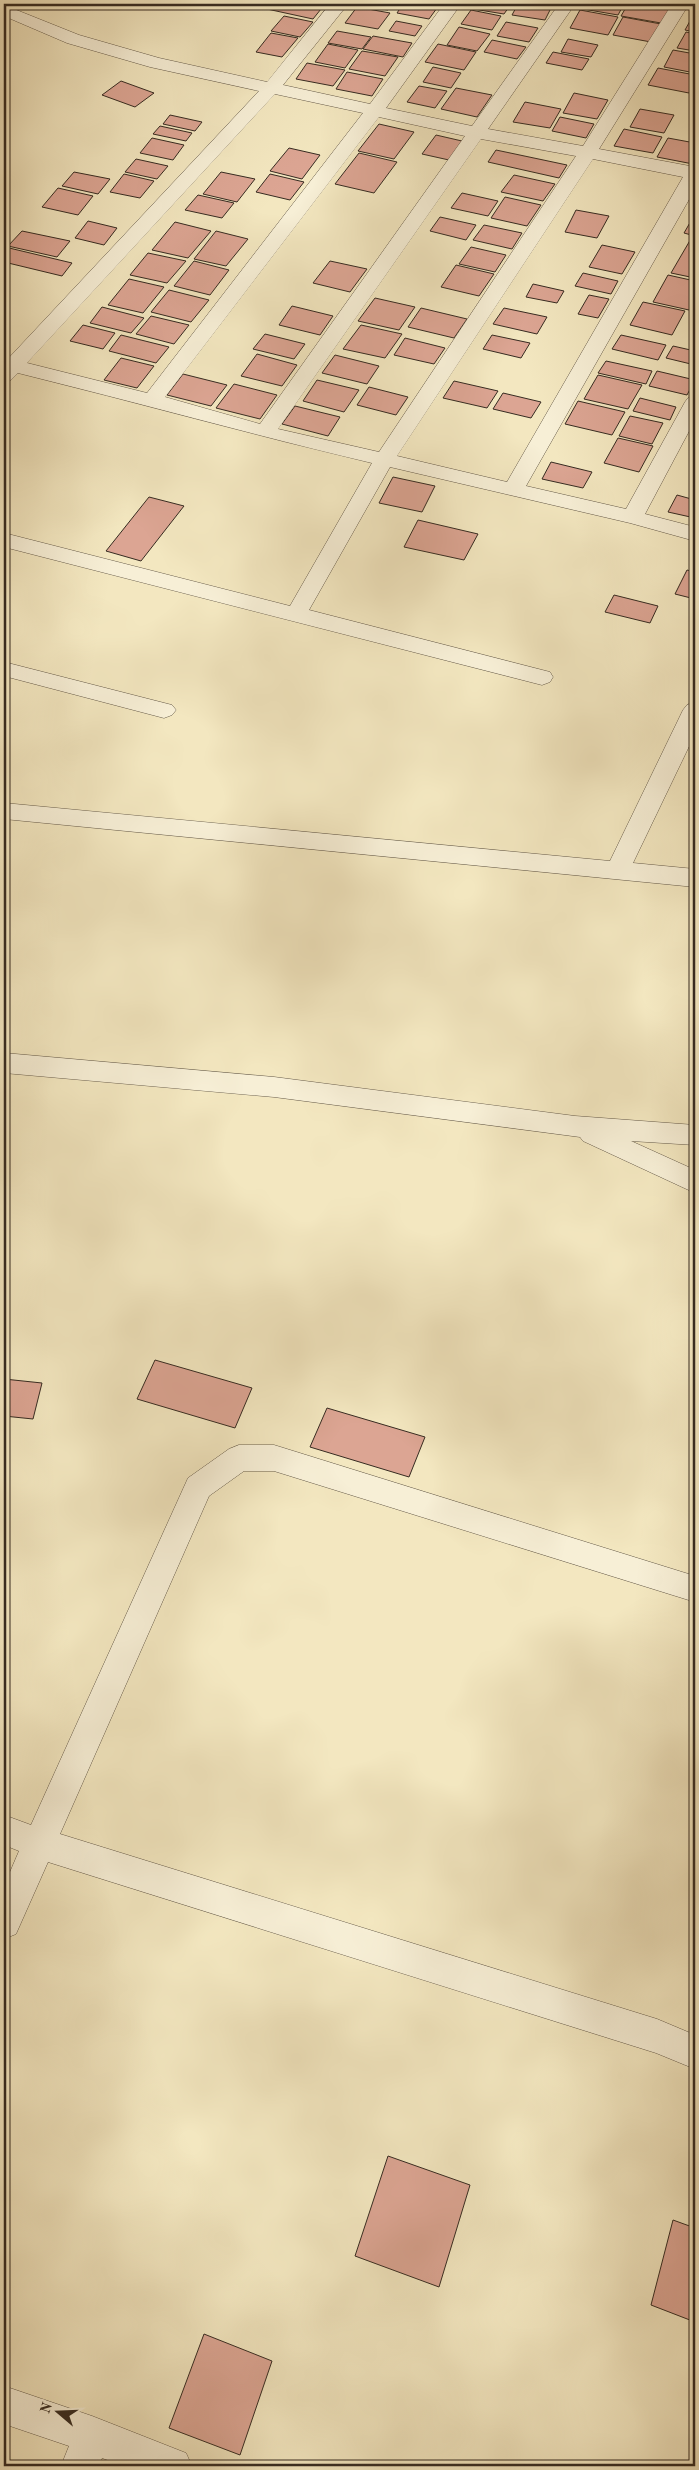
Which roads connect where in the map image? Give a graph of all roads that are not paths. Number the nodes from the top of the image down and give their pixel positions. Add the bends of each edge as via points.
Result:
1 (339, 4) edge
2 (453, 4) edge
3 (568, 4) edge
4 (680, 4) edge
5 (4, 10) edge
6 (271, 88) junction
7 (376, 109) junction
8 (478, 132) junction
9 (588, 152) junction
10 (695, 174) edge
11 (8, 371) edge
12 (152, 400) junction
13 (695, 402) edge
14 (265, 432) junction
15 (384, 460) junction
16 (513, 490) junction
17 (632, 517) junction
18 (695, 534) edge
19 (4, 540) edge
20 (296, 614) junction
21 (4, 669) edge
22 (542, 677) dead end
23 (164, 710) dead end
24 (695, 710) edge
25 (4, 811) edge
26 (617, 871) junction
27 (695, 878) edge
28 (4, 1063) edge
29 (575, 1126) junction
30 (695, 1135) edge
31 (695, 1182) edge
32 (695, 1589) edge
33 (4, 1830) edge
34 (38, 1843) junction
35 (4, 1923) edge
36 (695, 2052) edge
37 (4, 2405) edge
38 (86, 2450) edge
39 (174, 2466) edge

1 - 6 street
2 - 7 street
3 - 8 street
4 - 9 street
5 - 6 street via 105,49
6 - 7 street
6 - 11 street
7 - 8 street
7 - 12 street
8 - 9 street
8 - 14 street
9 - 10 street
9 - 15 street
10 - 16 street
11 - 12 street
12 - 14 street
13 - 17 street
14 - 15 street
15 - 16 street
15 - 20 street
16 - 17 street
17 - 18 street
19 - 20 street
20 - 22 street
21 - 23 street
24 - 26 street
25 - 26 street
26 - 27 street
28 - 29 street via 274,1087
29 - 30 street
29 - 31 street
32 - 34 street via 274,1458 238,1458 198,1487
33 - 34 street
34 - 35 street
34 - 36 street via 657,2036
37 - 38 street
38 - 39 street

